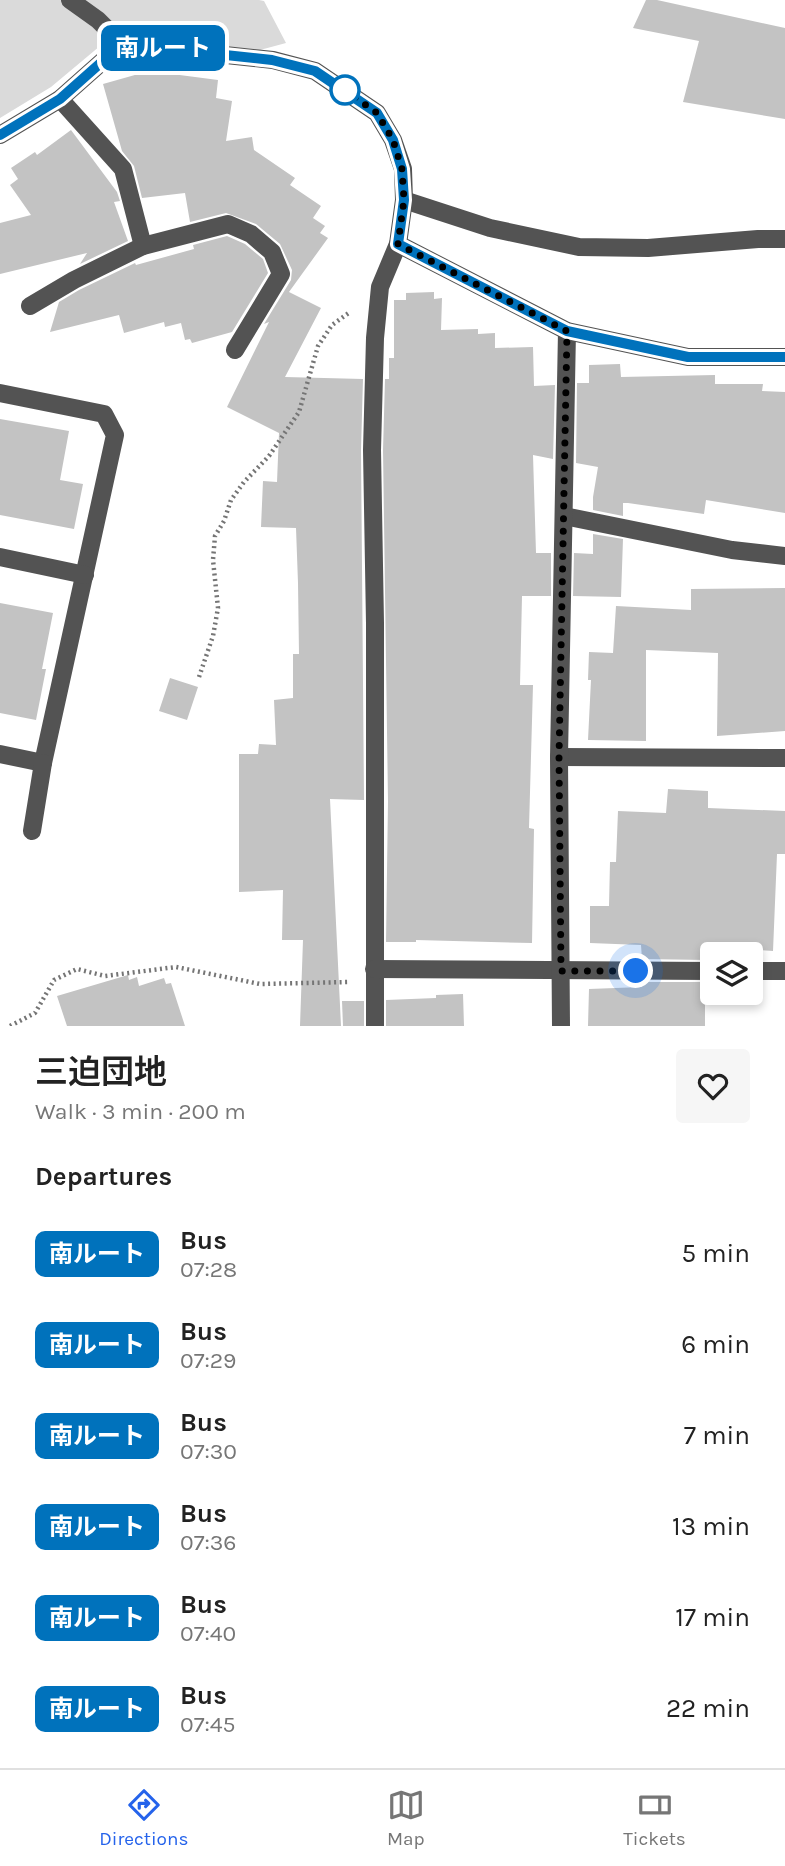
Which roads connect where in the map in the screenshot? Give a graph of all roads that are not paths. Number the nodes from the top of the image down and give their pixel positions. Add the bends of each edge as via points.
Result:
1 (70, 0) edge
2 (122, 44) junction
3 (60, 99) junction
4 (0, 135) edge
5 (404, 200) junction
6 (785, 239) edge
7 (398, 244) junction
8 (143, 246) junction
9 (30, 306) dead end
10 (567, 331) junction
11 (235, 350) dead end
12 (785, 357) edge
13 (0, 393) edge
14 (564, 516) junction
15 (785, 556) edge
16 (0, 557) edge
17 (85, 575) junction
18 (0, 754) edge
19 (559, 757) junction
20 (785, 758) edge
21 (43, 763) junction
22 (32, 831) dead end
23 (561, 971) junction
24 (700, 971) edge
25 (763, 971) edge
26 (785, 971) edge
27 (374, 975) junction
28 (375, 1026) edge
29 (561, 1026) edge

1 - 2 street
2 - 3 street
2 - 5 street via 272,60 315,71 377,113 393,140 402,169
3 - 4 street
3 - 8 street via 123,169
5 - 6 street via 490,228 579,247 649,248
5 - 7 street
7 - 10 street
7 - 27 street via 380,286 375,338
8 - 9 street
8 - 11 street via 228,223 272,252 281,274
10 - 12 street via 688,357
10 - 14 street
13 - 17 street via 104,414 115,435
14 - 15 street via 732,550
14 - 19 street
16 - 17 street
17 - 21 street
18 - 21 street
19 - 20 street
19 - 23 street
21 - 22 street
23 - 24 street
23 - 27 street
23 - 29 street
25 - 26 street
27 - 28 street

